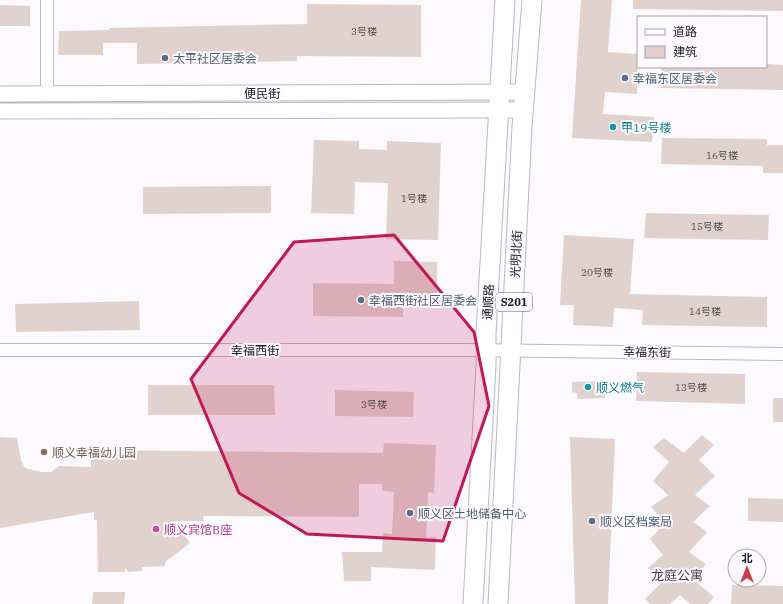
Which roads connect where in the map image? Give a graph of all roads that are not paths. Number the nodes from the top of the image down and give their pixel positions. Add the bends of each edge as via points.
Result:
1 (47, 0) edge
2 (505, 0) edge
3 (532, 0) edge
4 (0, 94) edge
5 (48, 94) junction
6 (500, 101) junction
7 (524, 101) junction
8 (0, 110) edge
9 (0, 350) edge
10 (486, 351) junction
11 (511, 351) junction
12 (783, 354) edge
13 (473, 604) edge
14 (498, 604) edge

1 - 5 street
2 - 6 main road, 通顺路 / S201
3 - 7 main road, 光明北街 / S201
4 - 5 street, 便民街
5 - 6 street, 便民街
6 - 7 street, 便民街
6 - 8 street, 便民街
6 - 10 main road, 通顺路 / S201
7 - 11 main road, 光明北街 / S201
9 - 10 street, 幸福西街
10 - 11 street, 幸福西街
10 - 13 main road, 通顺路 / S201
11 - 12 street, 幸福东街
11 - 14 main road, 光明北街 / S201

